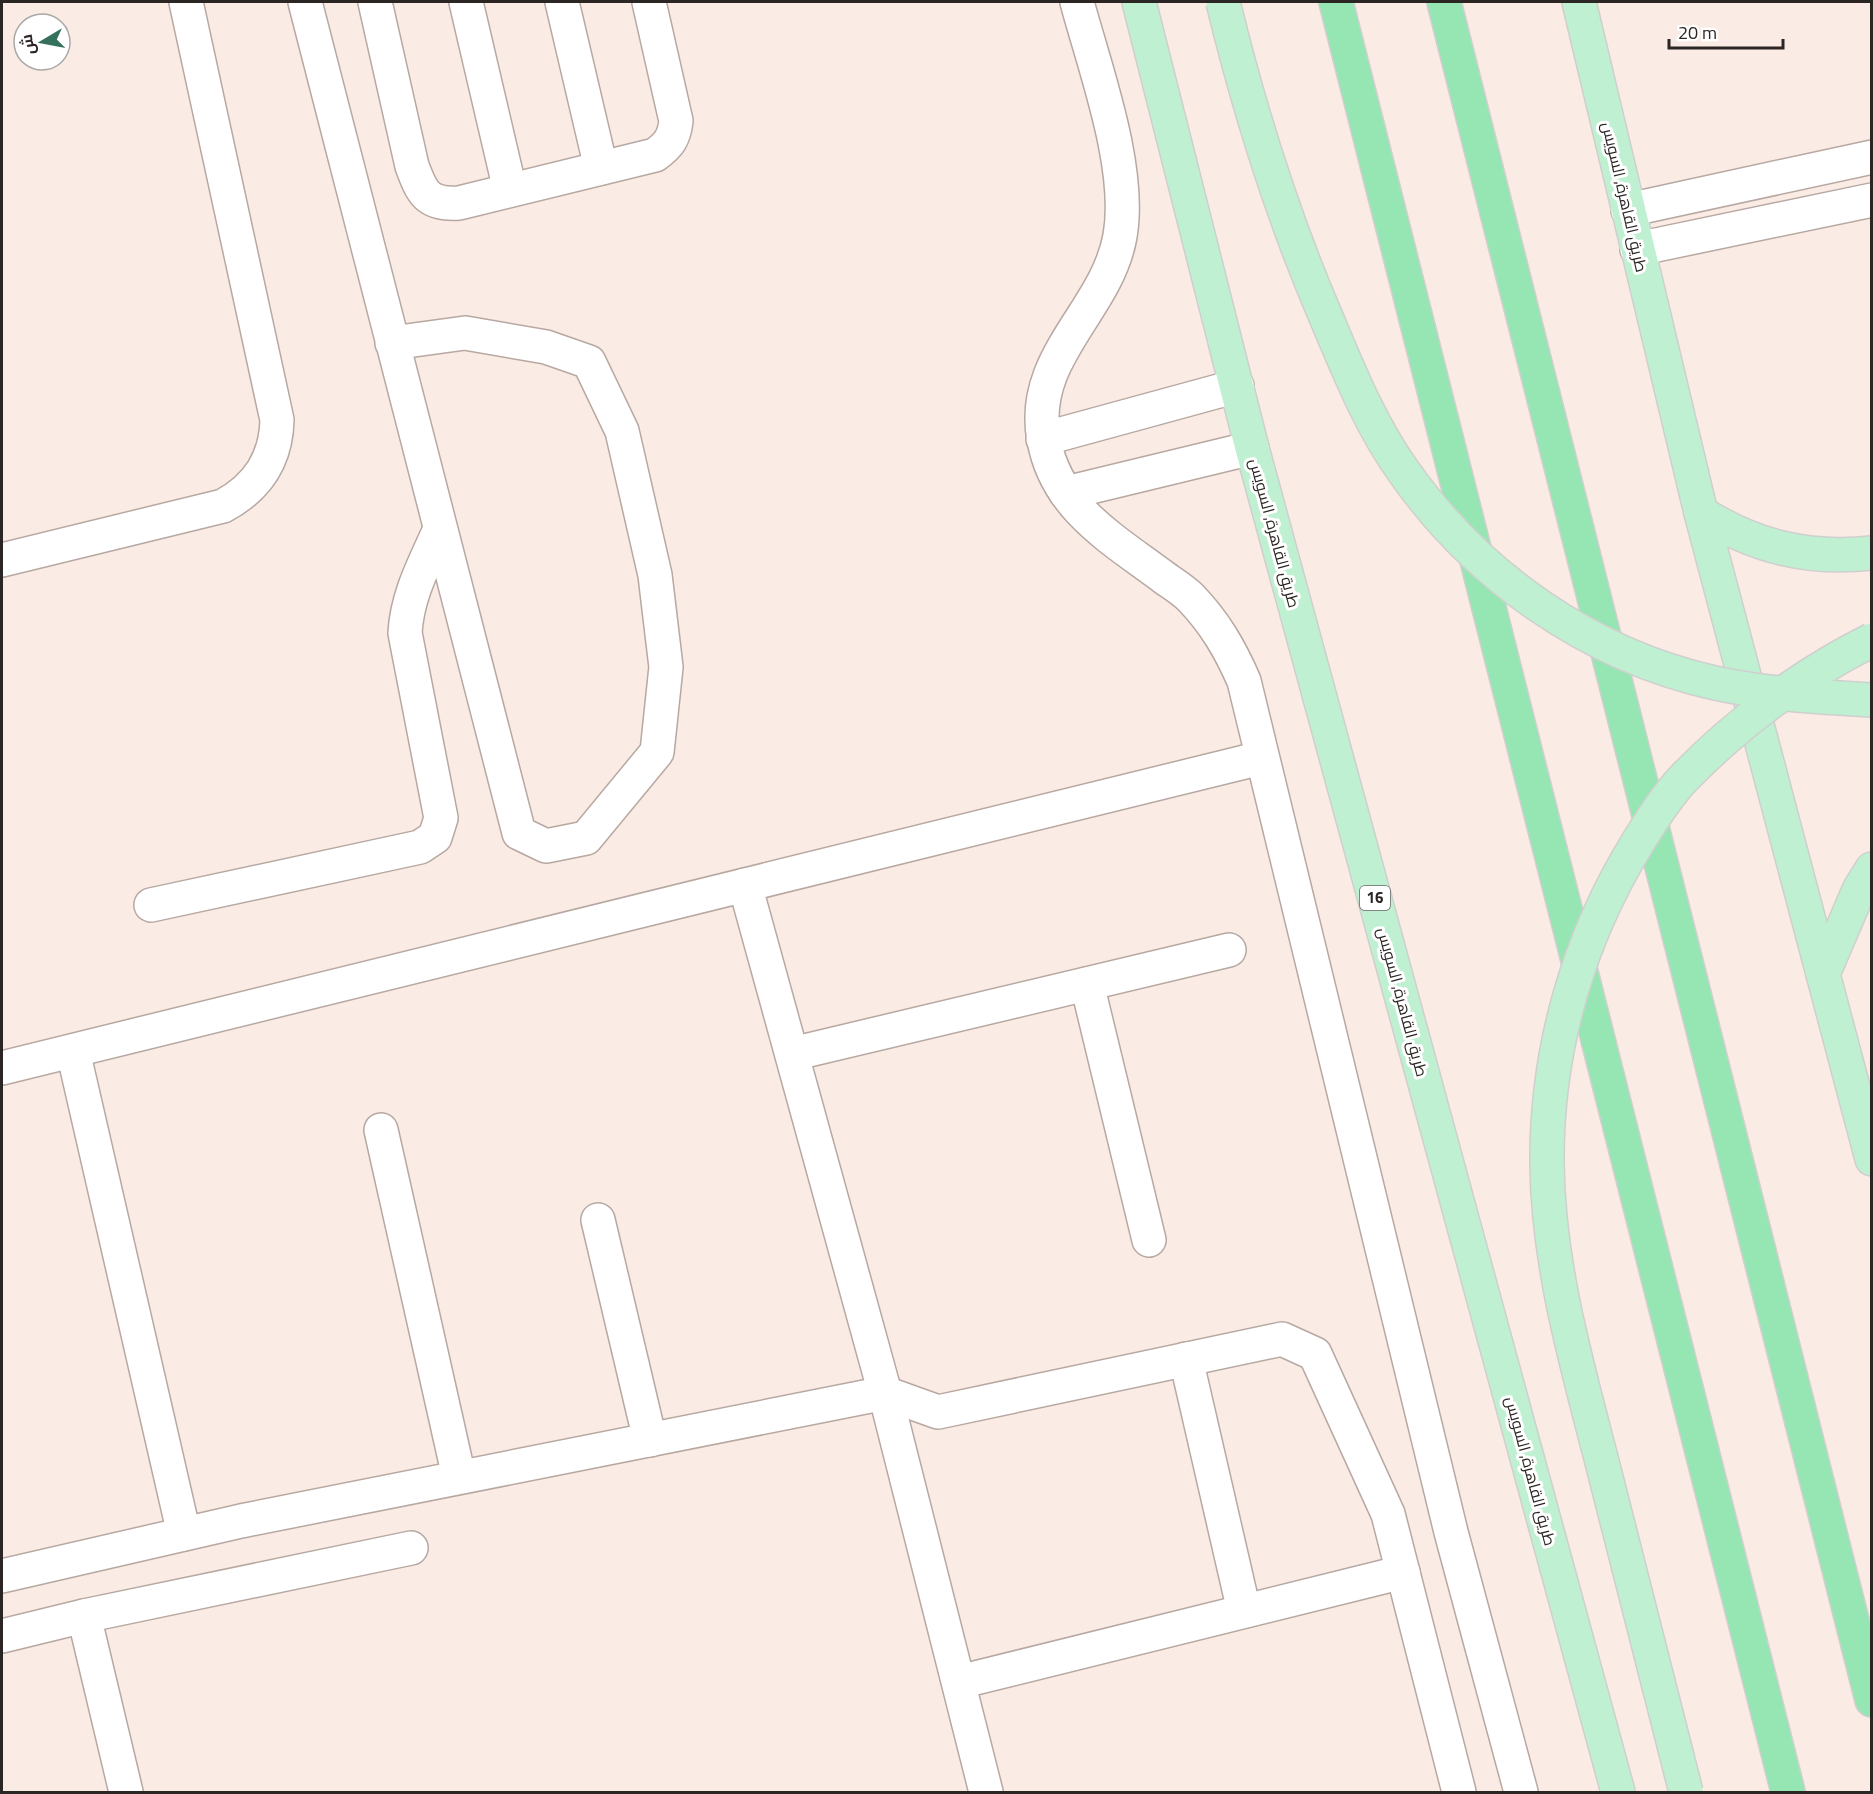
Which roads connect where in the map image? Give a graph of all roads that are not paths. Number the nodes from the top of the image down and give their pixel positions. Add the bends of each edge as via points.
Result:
1 (186, 2) edge
2 (305, 2) edge
3 (375, 2) edge
4 (466, 2) edge
5 (562, 2) edge
6 (649, 2) edge
7 (1077, 2) edge
8 (1139, 2) edge
9 (1223, 2) edge
10 (1336, 2) edge
11 (1444, 2) edge
12 (1579, 2) edge
13 (1872, 157) edge
14 (601, 168) junction
15 (510, 190) junction
16 (1872, 200) edge
17 (1628, 210) junction
18 (1637, 249) junction
19 (393, 343) junction
20 (1237, 386) junction
21 (1043, 439) junction
22 (1252, 448) junction
23 (1066, 493) junction
24 (1701, 513) junction
25 (440, 529) junction
26 (1872, 553) edge
27 (2, 560) edge
28 (1872, 640) edge
29 (1872, 700) edge
30 (1261, 758) junction
31 (1872, 869) edge
32 (745, 885) junction
33 (151, 905) dead end
34 (1229, 950) dead end
35 (1823, 974) junction
36 (1087, 984) junction
37 (73, 1050) junction
38 (792, 1053) junction
39 (2, 1068) edge
40 (381, 1130) dead end
41 (1870, 1148) edge
42 (598, 1220) dead end
43 (1149, 1240) dead end
44 (1186, 1359) junction
45 (885, 1393) junction
46 (650, 1440) junction
47 (459, 1477) junction
48 (184, 1534) junction
49 (411, 1548) dead end
50 (1403, 1572) junction
51 (2, 1576) edge
52 (1244, 1611) junction
53 (84, 1616) junction
54 (2, 1636) edge
55 (958, 1682) junction
56 (1872, 1700) edge
57 (126, 1792) edge
58 (986, 1792) edge
59 (1459, 1792) edge
60 (1521, 1792) edge
61 (1618, 1792) edge
62 (1686, 1792) edge
63 (1788, 1792) edge

1 - 27 lane via 277,420 271,458 251,488 223,506
2 - 19 lane
3 - 15 lane via 412,166 421,189 432,201 446,204
4 - 15 lane
5 - 14 lane
6 - 14 lane via 673,100 675,135 655,155
7 - 21 lane via 1117,153 1123,210 1120,238 1111,265 1054,362 1043,399
8 - 20 main road, طريق القاهرة, السويس / 16
9 - 29 main road, bridge via 1288,223 1345,362 1403,471 1458,537 1501,577 1580,632 1668,670 1770,693
10 - 63 highway
11 - 56 highway
12 - 17 main road, طريق القاهرة, السويس
13 - 17 lane
14 - 15 lane
16 - 18 lane
17 - 18 main road, طريق القاهرة, السويس
18 - 24 main road, طريق القاهرة, السويس
19 - 25 lane
19 - 25 lane via 465,333 546,347 589,362 622,431 655,575 666,667 657,752 586,838 546,846 519,833
20 - 21 lane
20 - 22 main road, طريق القاهرة, السويس / 16
21 - 23 lane via 1055,476
22 - 23 lane
22 - 61 main road, طريق القاهرة, السويس / 16
23 - 30 lane via 1076,509 1189,596 1212,621 1244,681
24 - 26 main road via 1726,529 1781,550 1844,556
24 - 35 main road, طريق القاهرة, السويس
25 - 33 lane via 412,591 405,633 441,818 435,837 420,847
28 - 62 main road, bridge via 1767,706 1682,780 1663,805 1600,912 1568,1000 1554,1060 1547,1164 1550,1216 1567,1324
30 - 32 lane
30 - 60 lane via 1451,1532
31 - 35 main road
32 - 37 lane
32 - 38 lane
34 - 36 lane
35 - 41 main road, طريق القاهرة, السويس
36 - 38 lane
36 - 43 lane
37 - 39 lane
37 - 48 lane
38 - 45 lane
40 - 47 lane
42 - 46 lane
44 - 45 lane via 938,1412
44 - 50 lane via 1282,1339 1316,1354 1388,1514
44 - 52 lane
45 - 46 lane
45 - 55 lane
46 - 47 lane
47 - 48 lane
48 - 51 lane
49 - 53 lane
50 - 52 lane
50 - 59 lane
52 - 55 lane
53 - 54 lane
53 - 57 lane
55 - 58 lane

